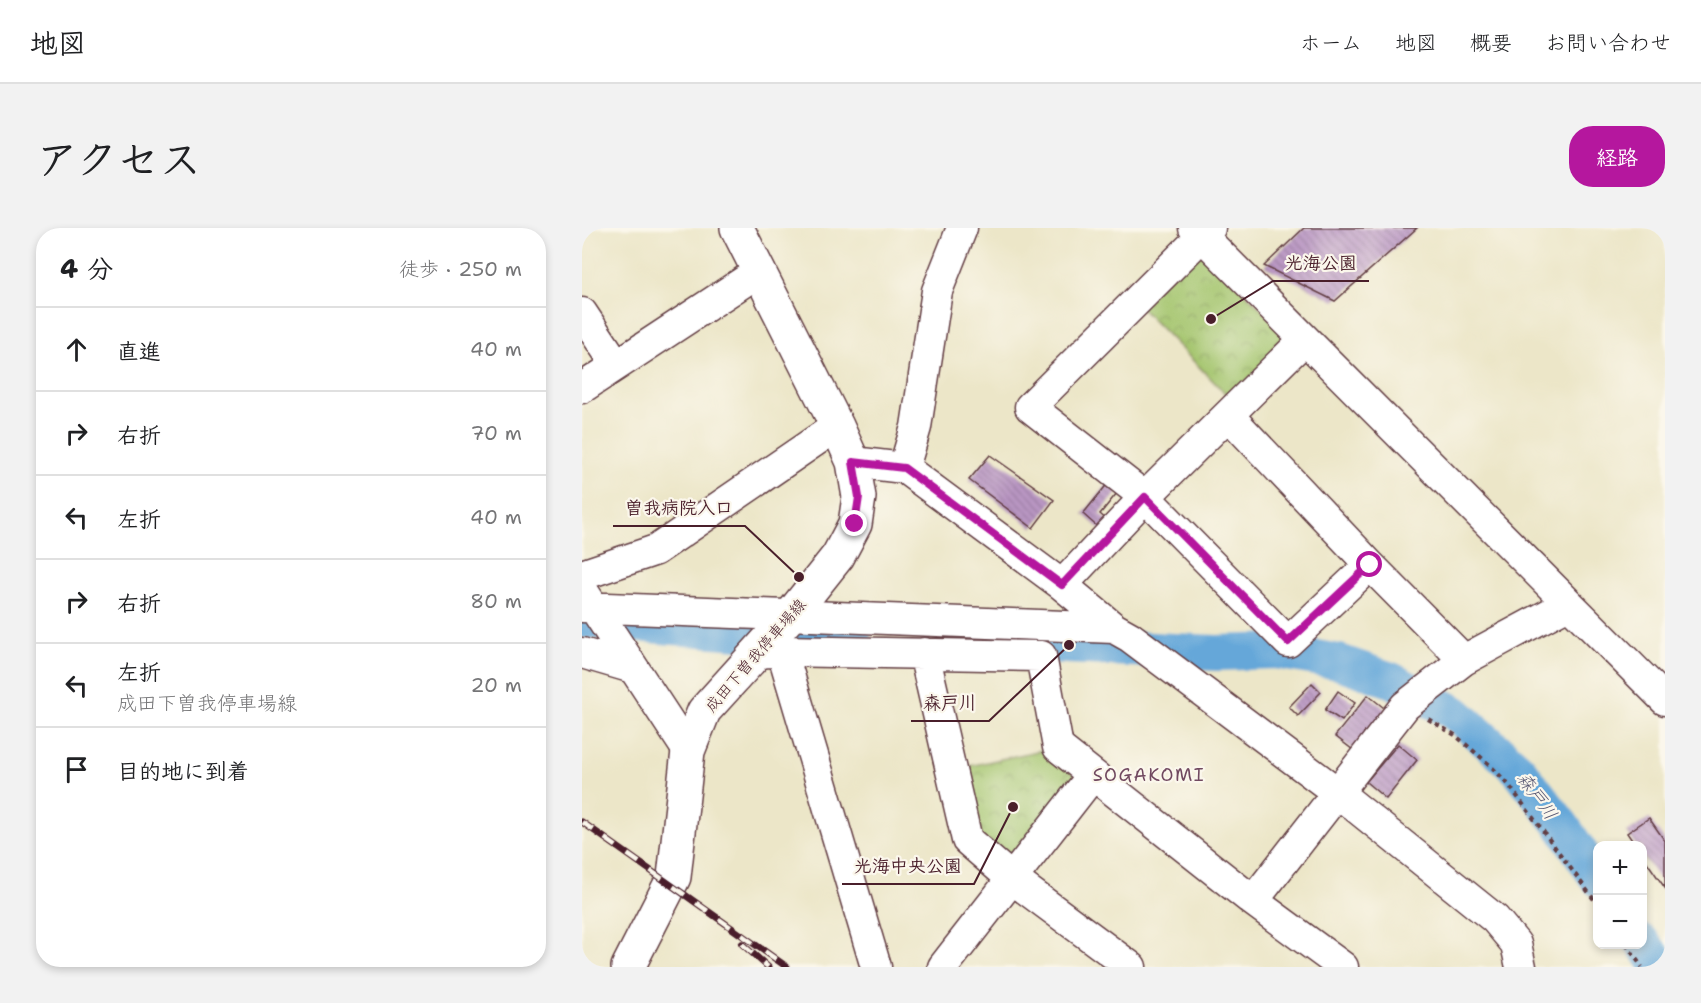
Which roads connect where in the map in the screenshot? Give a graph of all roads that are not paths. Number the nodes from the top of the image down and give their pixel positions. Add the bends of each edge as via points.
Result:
1 (737, 228) edge
2 (962, 228) edge
3 (1202, 231) edge
4 (759, 271) junction
5 (582, 313) edge
6 (1304, 340) junction
7 (616, 364) junction
8 (582, 388) edge
9 (1229, 416) junction
10 (837, 426) junction
11 (853, 462) junction
12 (904, 468) junction
13 (1145, 497) junction
14 (1370, 565) junction
15 (582, 575) edge
16 (1062, 585) junction
17 (586, 601) edge
18 (1568, 604) junction
19 (791, 615) junction
20 (1122, 633) junction
21 (770, 652) junction
22 (582, 653) edge
23 (924, 653) junction
24 (1464, 660) junction
25 (633, 668) junction
26 (1665, 700) edge
27 (688, 751) junction
28 (1092, 776) junction
29 (1338, 793) junction
30 (1011, 878) junction
31 (1253, 901) junction
32 (628, 967) edge
33 (876, 967) edge
34 (943, 967) edge
35 (1131, 967) edge
36 (1343, 967) edge
37 (1521, 967) edge

1 - 4 main road, 成田下曽我停車場線
2 - 12 street via 937,291 916,427
3 - 6 street
3 - 13 street via 1030,407
4 - 7 street
4 - 10 main road, 成田下曽我停車場線
5 - 7 street
6 - 9 street
6 - 18 street
7 - 8 street
9 - 13 street
9 - 14 street
10 - 11 main road, 成田下曽我停車場線
10 - 15 street via 656,550
11 - 12 street
11 - 19 main road, 成田下曽我停車場線 via 859,497 855,524 838,556
12 - 16 street
13 - 14 street via 1288,642
13 - 16 street
14 - 24 street
16 - 20 street
17 - 19 street
17 - 25 street
18 - 24 street
18 - 26 street
19 - 20 street
19 - 21 main road, 成田下曽我停車場線
20 - 29 street
21 - 23 street
21 - 27 main road, 成田下曽我停車場線 via 705,711
21 - 33 street
22 - 25 street
23 - 28 street via 1041,656 1058,747
23 - 30 street via 967,840
24 - 29 street via 1414,698
25 - 27 street
27 - 32 main road, 成田下曽我停車場線 via 674,877
28 - 30 street
28 - 31 street
29 - 31 street
29 - 37 street via 1495,919 1516,944
30 - 34 street
30 - 35 street
31 - 36 street

